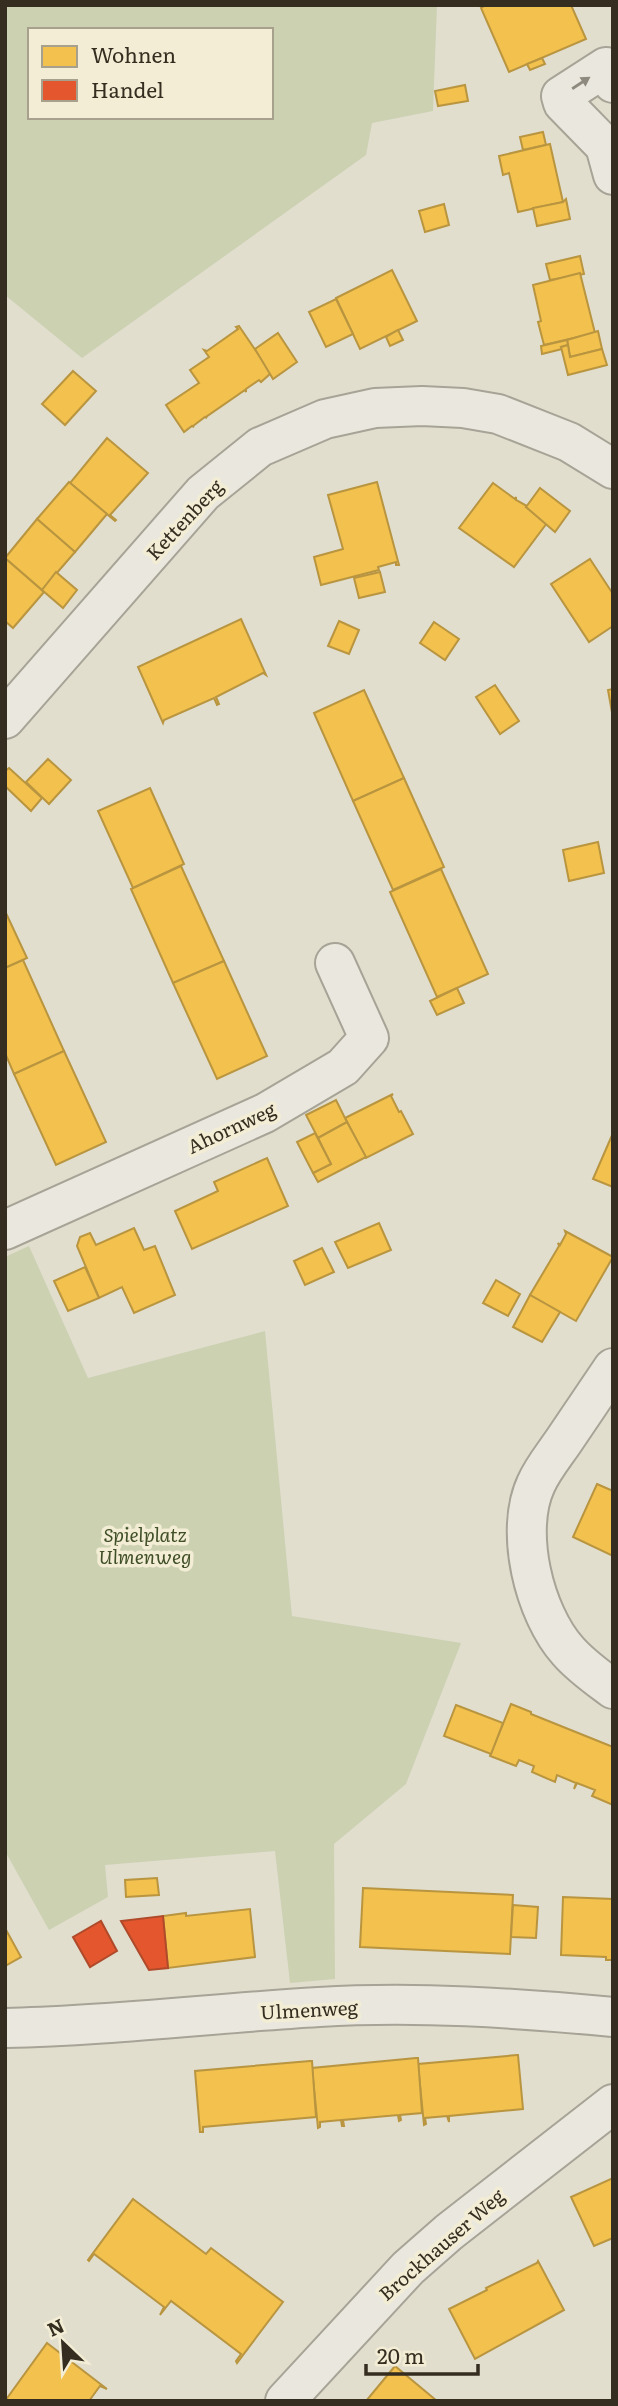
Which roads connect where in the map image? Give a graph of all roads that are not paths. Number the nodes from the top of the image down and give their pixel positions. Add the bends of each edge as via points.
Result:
1 (613, 83) edge
2 (610, 155) edge
3 (613, 469) edge
4 (5, 719) edge
5 (335, 963) dead end
6 (5, 1230) edge
7 (613, 1368) edge
8 (613, 1689) edge
9 (613, 2017) edge
10 (5, 2028) edge
11 (613, 2104) edge
12 (285, 2401) edge

2 -> 1 street via 561,96 606,67
3 - 4 street, Kettenberg via 569,442 498,414 422,406 374,408 325,419 260,447 203,493
5 - 6 street, Ahornweg via 369,1038 343,1067 265,1113
7 - 8 street via 535,1486 527,1535 536,1592 554,1632 582,1666
9 - 10 street, Ulmenweg via 377,2005
11 - 12 street, Brockhauser Weg via 408,2268

